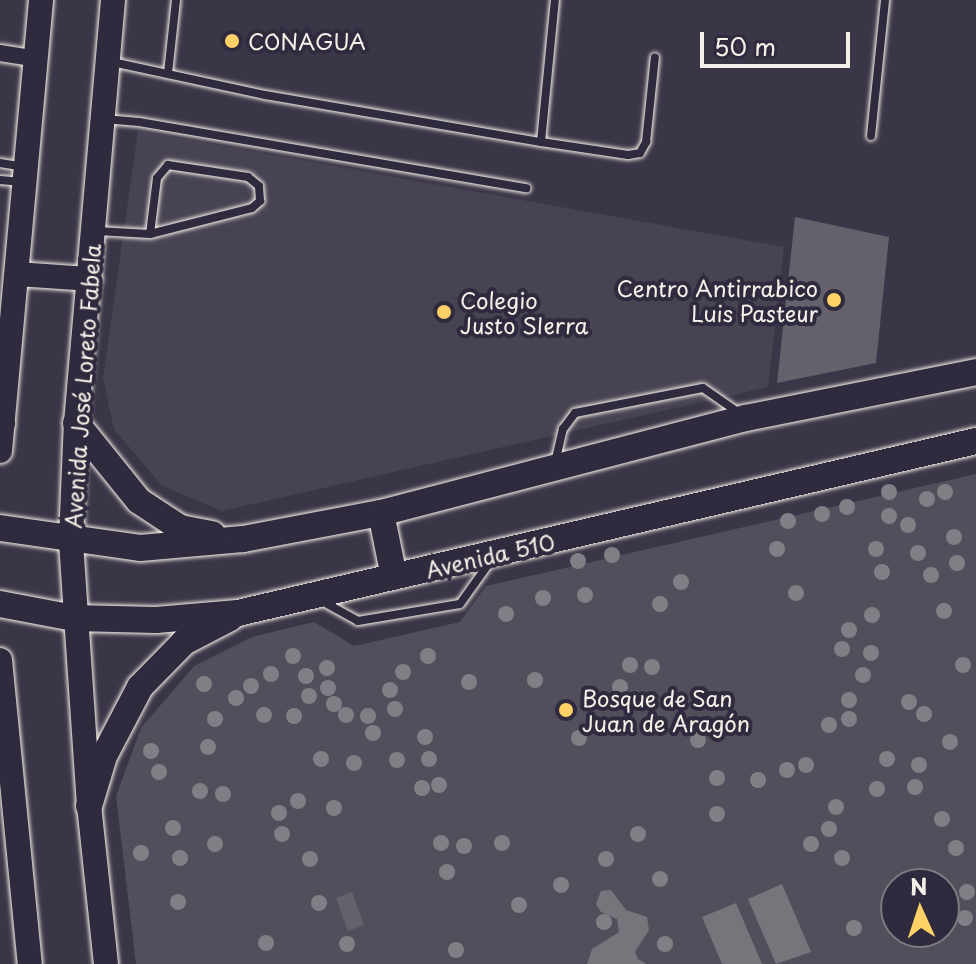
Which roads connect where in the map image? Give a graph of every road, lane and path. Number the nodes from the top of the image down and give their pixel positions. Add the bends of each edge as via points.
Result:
1 (41, 0) edge
2 (113, 0) edge
3 (176, 0) edge
4 (555, 0) edge
5 (885, 0) edge
6 (0, 53) edge
7 (655, 57) dead end
8 (36, 59) junction
9 (107, 62) junction
10 (168, 73) junction
11 (103, 119) junction
12 (871, 136) dead end
13 (541, 142) junction
14 (0, 163) edge
15 (16, 176) edge
16 (526, 188) dead end
17 (93, 231) junction
18 (150, 234) junction
19 (18, 274) junction
20 (90, 279) junction
21 (976, 372) edge
22 (746, 418) junction
23 (76, 423) junction
24 (1, 424) edge
25 (976, 441) edge
26 (0, 451) edge
27 (554, 468) junction
28 (381, 513) junction
29 (0, 528) edge
30 (243, 539) junction
31 (71, 540) junction
32 (495, 553) junction
33 (394, 577) junction
34 (312, 596) junction
35 (0, 604) edge
36 (238, 613) junction
37 (74, 618) junction
38 (0, 660) edge
39 (3, 730) edge
40 (89, 806) junction
41 (30, 964) edge
42 (106, 964) edge

1 - 8 main road
2 - 9 main road, Avenida José Loreto Fabela
3 - 10 lane
4 - 13 lane
5 - 12 lane
6 - 8 street
7 - 13 lane via 646,142 640,153
8 - 15 main road
9 - 10 lane
9 - 11 main road, Avenida José Loreto Fabela
10 - 13 lane
11 - 16 lane
11 - 17 main road, Avenida José Loreto Fabela
14 - 15 lane
15 - 19 main road
17 - 18 lane
17 - 20 main road, Avenida José Loreto Fabela
18 - 18 lane via 256,207 259,186 248,177 168,165 157,178
19 - 20 main road
19 - 24 main road
20 - 23 main road, Avenida José Loreto Fabela
21 - 22 main road
22 - 27 main road
22 - 27 lane via 703,388 575,413 563,429
23 - 30 main road via 139,501 180,528
23 - 31 main road, Avenida José Loreto Fabela
24 - 26 main road
25 - 32 main road, Avenida 510
27 - 28 main road
28 - 30 main road
28 - 33 main road
29 - 31 main road
30 - 31 main road via 140,548
31 - 37 main road, Avenida José Loreto Fabela
32 - 33 main road, Avenida 510
32 - 34 lane via 460,604 358,621
33 - 34 main road, Avenida 510
34 - 36 main road, Avenida 510
35 - 37 main road, Avenida 510
36 - 37 main road, Avenida 510 via 156,620
36 - 40 main road via 184,642 140,687 104,756
37 - 40 main road, Avenida José Loreto Fabela
38 - 39 main road
39 - 41 main road
40 - 42 main road, Avenida José Loreto Fabela

